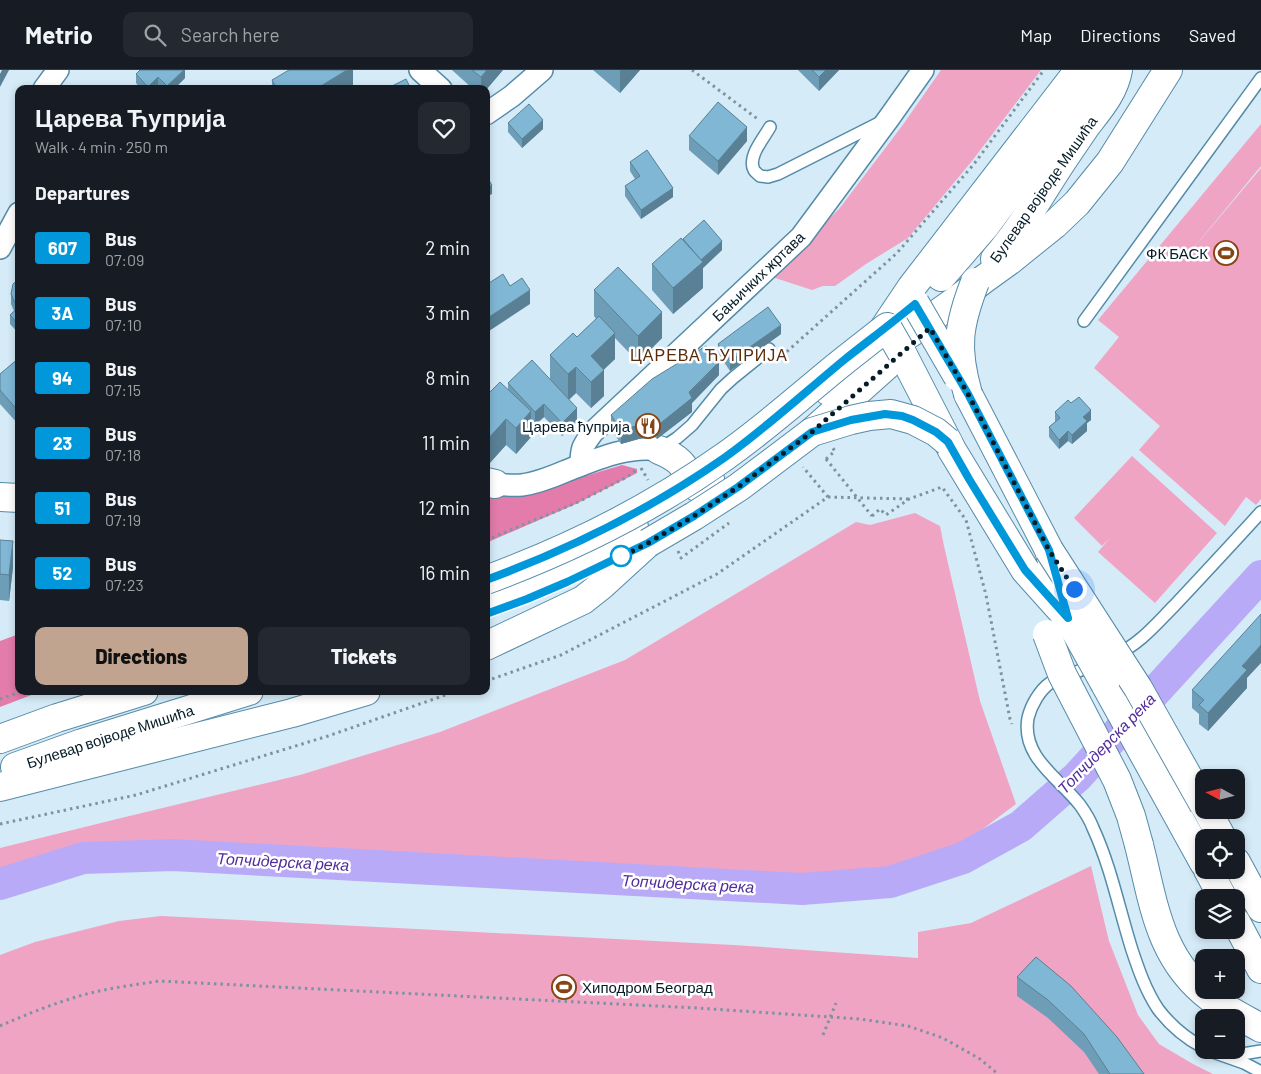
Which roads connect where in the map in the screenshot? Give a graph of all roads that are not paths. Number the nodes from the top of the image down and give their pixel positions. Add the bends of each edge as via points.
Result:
1 (58, 70) edge
2 (420, 70) edge
3 (542, 70) edge
4 (923, 70) edge
5 (1079, 70) edge
6 (1108, 70) edge
7 (1118, 70) edge
8 (1168, 70) edge
9 (1261, 78) edge
10 (47, 85) edge
11 (437, 85) edge
12 (490, 111) edge
13 (890, 118) junction
14 (770, 128) dead end
15 (15, 220) edge
16 (0, 248) edge
17 (974, 282) junction
18 (915, 304) junction
19 (1084, 321) dead end
20 (887, 327) junction
21 (930, 328) junction
22 (769, 349) dead end
23 (902, 353) junction
24 (858, 368) junction
25 (968, 394) junction
26 (812, 432) junction
27 (948, 442) junction
28 (649, 458) junction
29 (581, 465) junction
30 (491, 483) edge
31 (697, 487) junction
32 (0, 497) edge
33 (15, 498) edge
34 (674, 502) joint
35 (1261, 512) edge
36 (648, 543) junction
37 (1049, 550) junction
38 (1025, 570) junction
39 (490, 579) edge
40 (490, 599) edge
41 (490, 613) edge
42 (1068, 618) junction
43 (490, 644) edge
44 (131, 695) edge
45 (197, 695) edge
46 (236, 695) edge
47 (353, 695) edge
48 (0, 739) edge
49 (0, 757) edge
50 (0, 773) edge
51 (0, 788) edge
52 (1195, 789) edge
53 (1195, 847) edge
54 (1245, 878) edge
55 (1257, 900) edge
56 (1245, 939) edge
57 (1261, 969) edge
58 (1261, 1028) edge
59 (1195, 1042) edge
60 (1261, 1051) edge
61 (1245, 1054) edge
62 (1232, 1059) edge
63 (1261, 1072) edge

1 - 10 street
2 - 11 street
3 - 12 street
4 - 13 street, Бањичких жртава
5 - 24 main road via 912,288
6 - 18 main road, Булевар војводе Мишића via 1095,80 986,225
7 - 17 main road, Булевар војводе Мишића via 1110,93 1022,224
8 - 24 main road via 1110,162 1077,203 1031,244
9 - 19 lane
13 - 14 lane via 768,177 760,176 752,161
13 - 29 street, Бањичких жртава via 801,238 593,432 581,452
15 - 16 street
17 - 21 main road, Булевар војводе Мишића
17 - 25 main road, bridge via 959,342
18 - 20 main road, Булевар војводе Мишића
18 - 21 main road, bridge
20 - 23 main road, bridge
20 - 39 main road, Булевар војводе Мишића, bridge via 769,424 695,477 573,545
21 - 23 main road, Булевар војводе Мишића
21 - 25 main road, bridge
22 - 28 lane via 721,389 692,425
23 - 26 main road, Булевар војводе Мишића, bridge
23 - 27 main road, bridge
24 - 31 main road via 793,420
25 - 37 main road
26 - 27 main road, bridge via 851,420 890,414 913,420
26 - 36 main road, Булевар војводе Мишића, bridge via 738,487
27 - 38 main road
28 - 29 street via 649,448
28 - 31 main road via 671,455 680,462
29 - 30 street via 523,485
31 - 34 street
32 - 33 main road
34 - 40 main road via 591,551
35 - 59 lane via 1143,638 1122,653 1050,684 1039,694 1028,717 1027,732 1034,753 1079,804 1101,844 1145,986 1159,1010
36 - 41 main road, Булевар војводе Мишића via 567,582
36 - 43 main road via 583,600
37 - 42 main road, bridge
37 - 52 main road, bridge via 1138,688
38 - 42 main road
38 - 58 main road, bridge via 1062,674 1117,780 1131,816 1160,928 1172,954 1191,980 1212,999
42 - 53 main road, bridge
44 - 48 main road
45 - 49 main road
46 - 50 main road, Булевар војводе Мишића via 82,743
47 - 51 main road
54 - 55 main road
56 - 57 main road
60 - 61 lane
62 - 63 lane

